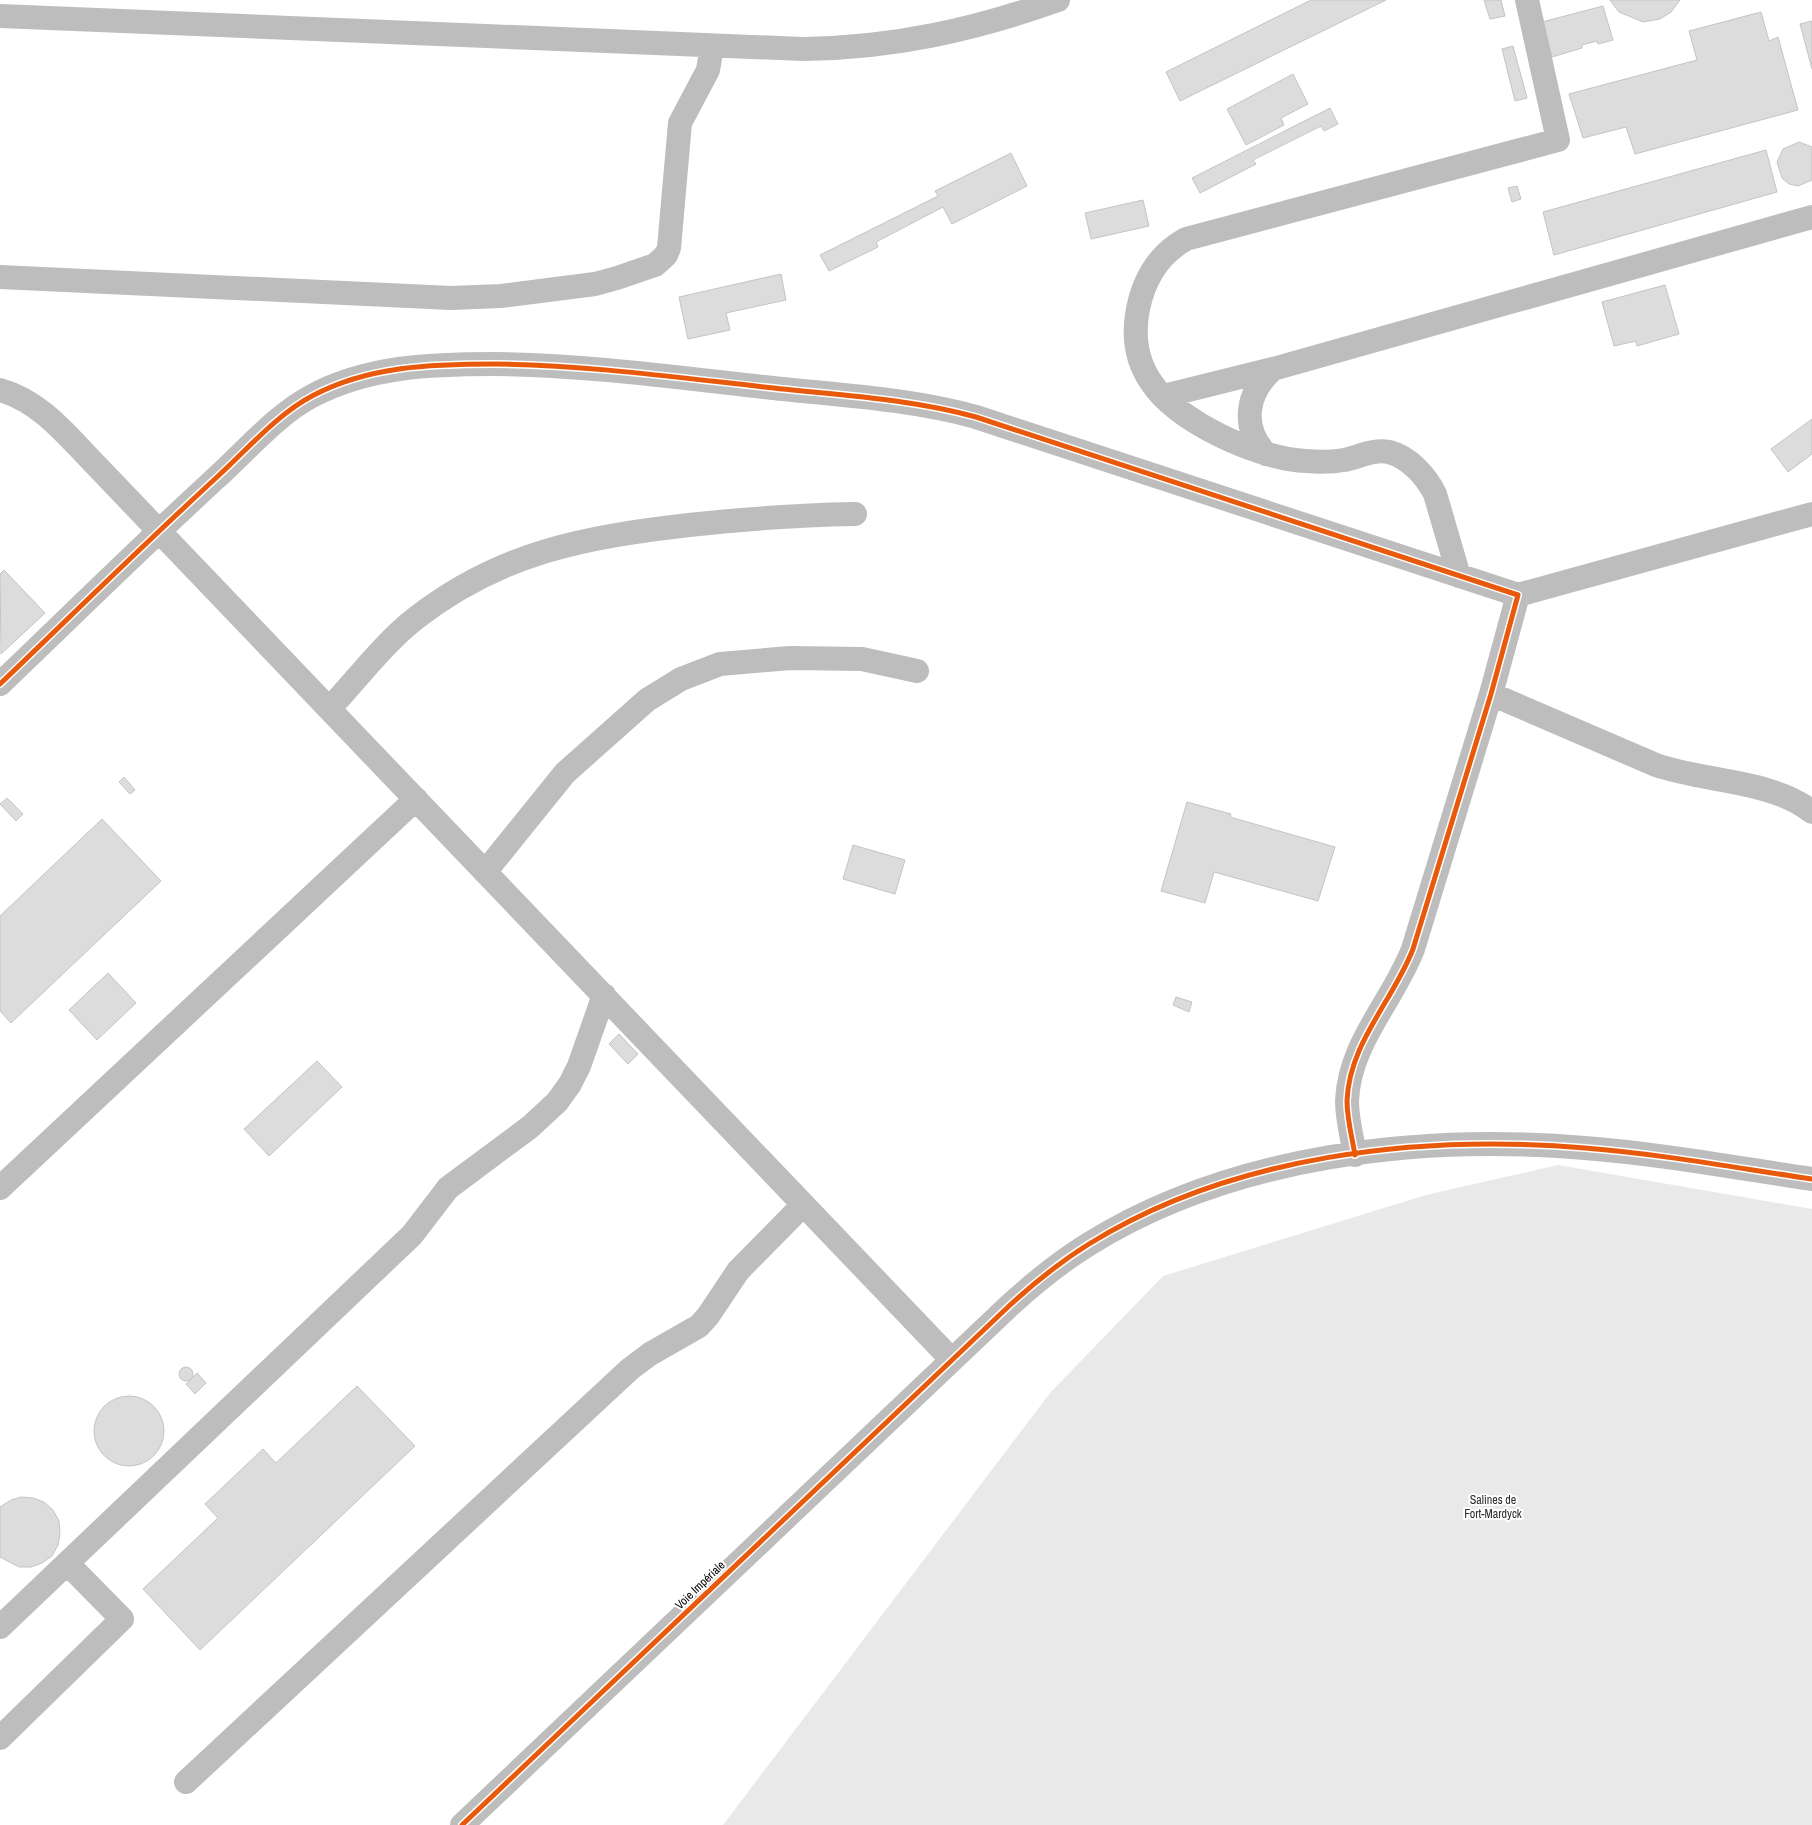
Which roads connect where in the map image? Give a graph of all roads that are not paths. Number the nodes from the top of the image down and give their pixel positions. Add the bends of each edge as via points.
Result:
1 (1058, 0) edge
2 (1527, 0) edge
3 (0, 16) edge
4 (712, 46) junction
5 (1812, 217) edge
6 (0, 277) edge
7 (1273, 368) junction
8 (0, 390) edge
9 (1164, 396) junction
10 (1266, 454) junction
11 (855, 514) dead end
12 (1812, 514) edge
13 (160, 530) junction
14 (1460, 576) junction
15 (1518, 596) junction
16 (917, 671) dead end
17 (0, 684) edge
18 (1491, 694) junction
19 (330, 708) junction
20 (416, 799) junction
21 (1812, 812) edge
22 (485, 872) junction
23 (604, 995) junction
24 (1355, 1154) junction
25 (1812, 1179) edge
26 (0, 1188) edge
27 (804, 1205) junction
28 (952, 1360) junction
29 (67, 1563) junction
30 (0, 1627) edge
31 (0, 1738) edge
32 (186, 1782) dead end
33 (462, 1825) edge

1 - 4 street via 968,29 904,42 820,49
2 - 9 street via 1558,140 1208,232 1186,239 1170,249 1158,262 1145,287 1139,303 1136,329 1137,349 1145,371
3 - 4 street
4 - 6 street via 708,70 678,130 669,248 655,265 617,278 529,294 451,298
5 - 7 street
7 - 9 street
7 - 10 street via 1257,389 1249,412 1254,439
8 - 13 street via 16,395 45,414
9 - 10 street via 1210,430
10 - 14 street via 1317,461 1343,460 1382,451 1406,460 1435,494
11 - 19 street via 778,516 625,532 531,554 477,578 420,615
12 - 15 street
13 - 14 street via 290,410 334,385 420,366 557,365 889,401 963,413
13 - 17 street
13 - 19 street
14 - 15 street
15 - 18 street
16 - 22 street via 862,658 790,658 720,664 685,676 647,700 565,773
18 - 21 street via 1651,762 1683,773 1774,793
18 - 24 street via 1412,950 1370,1026 1354,1070 1348,1093 1348,1110
19 - 20 street
20 - 22 street
20 - 26 street
22 - 23 street
23 - 27 street
23 - 29 street via 575,1075 548,1111 448,1188 412,1235
24 - 25 street, Voie Impériale via 1447,1145 1571,1146
24 - 28 street, Voie Impériale via 1300,1163 1230,1181 1128,1222 1088,1244 1043,1276
27 - 28 street
27 - 32 street via 738,1271 699,1326 630,1369
28 - 33 street, Voie Impériale
29 - 30 street
29 - 31 street via 122,1619

